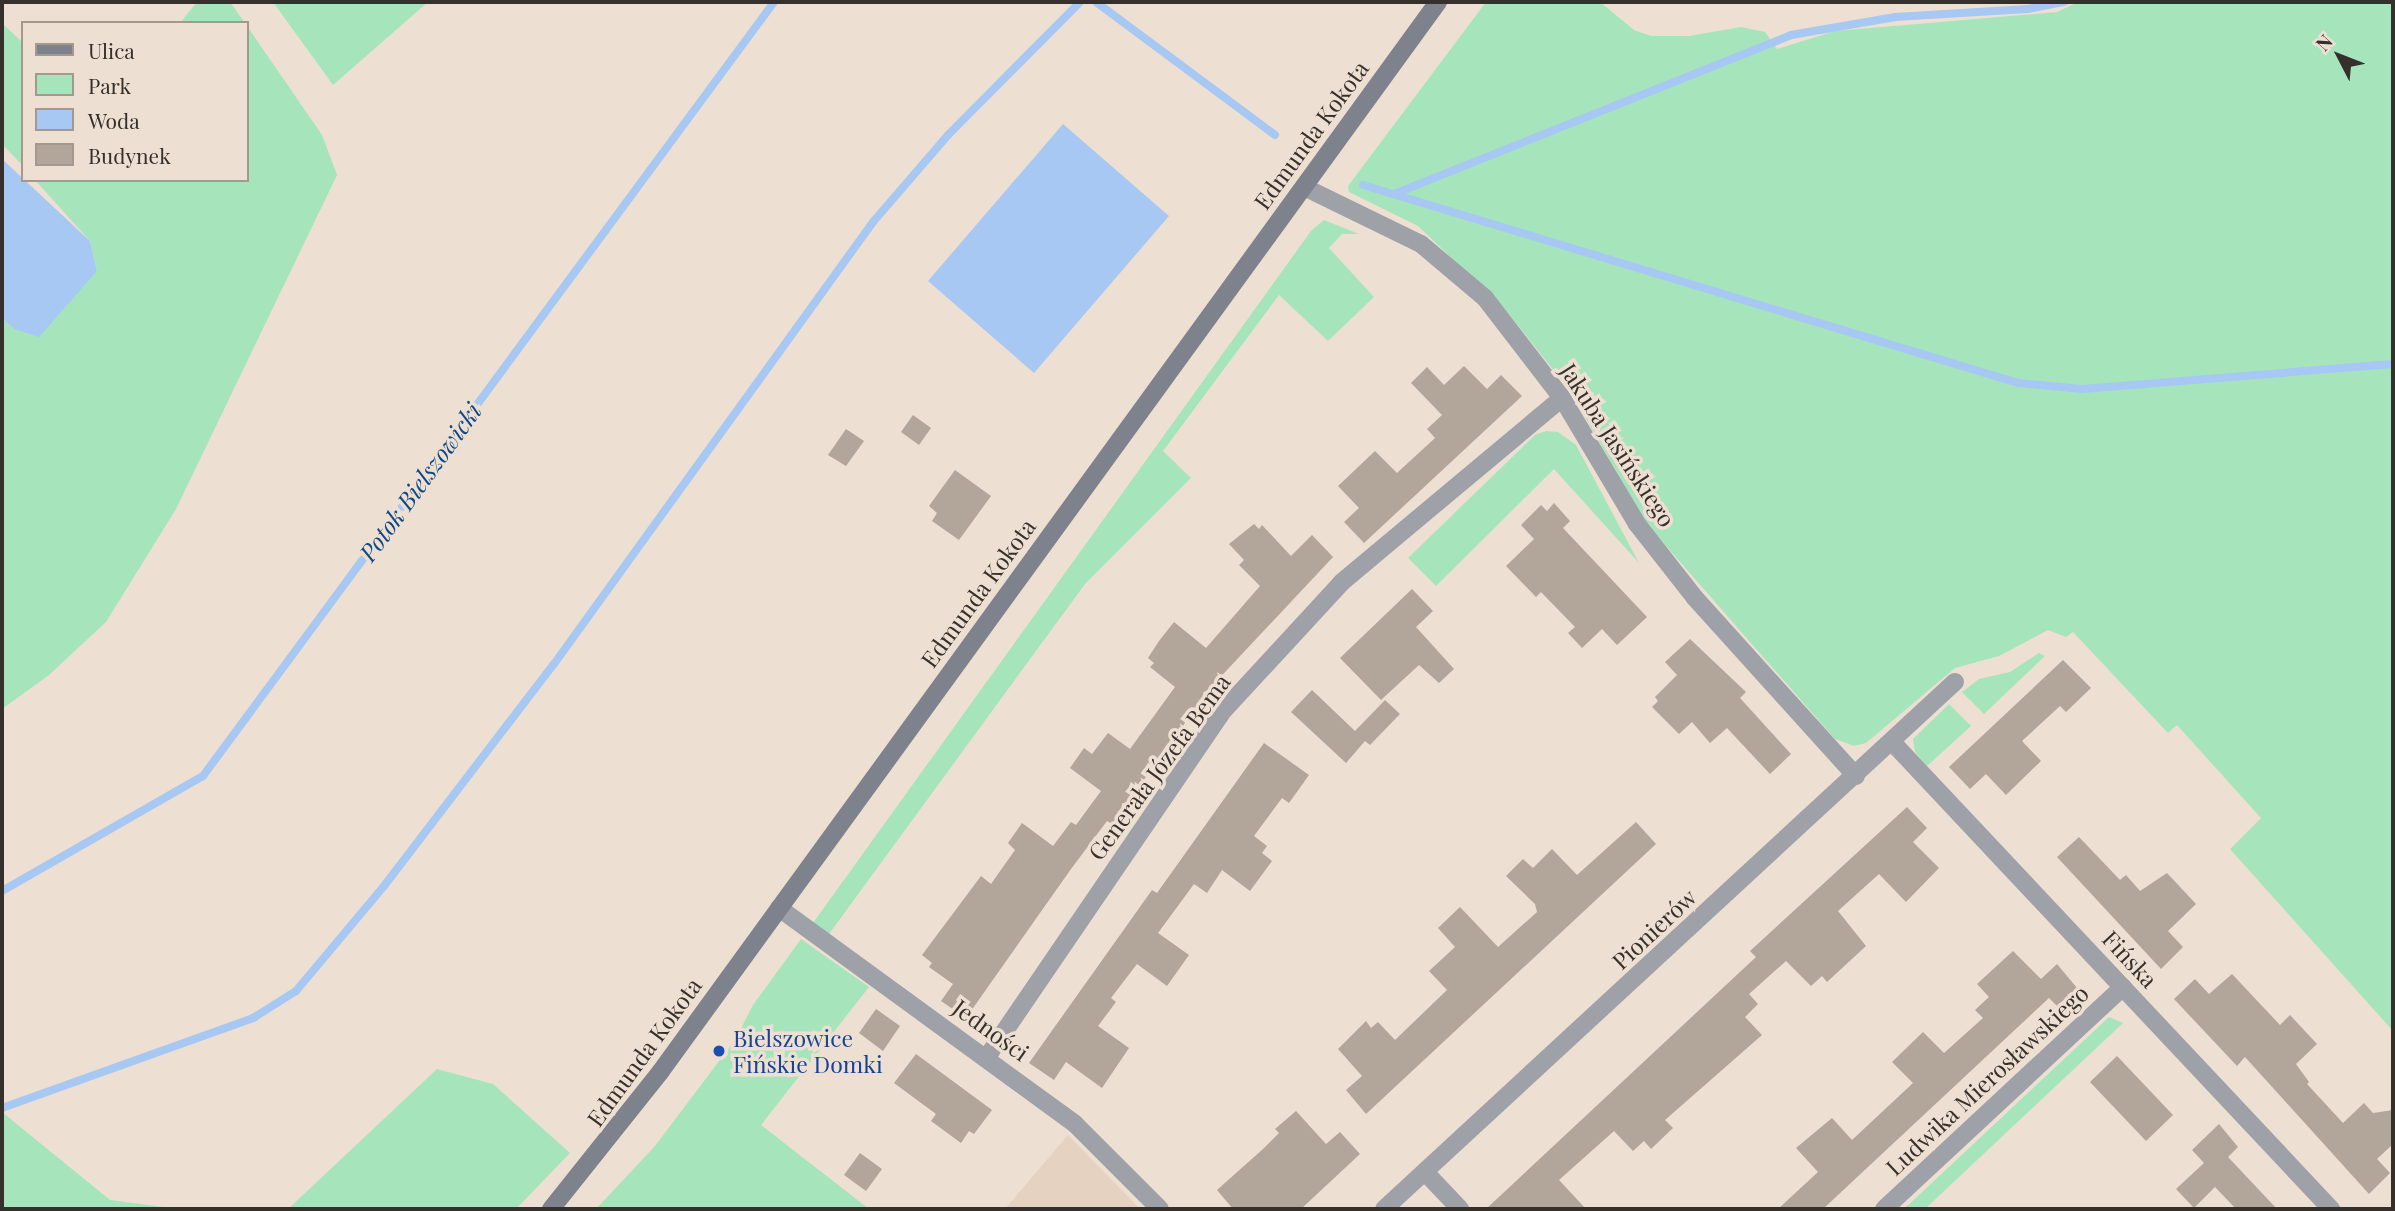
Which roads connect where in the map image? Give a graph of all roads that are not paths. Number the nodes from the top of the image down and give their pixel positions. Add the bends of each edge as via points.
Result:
1 (1437, 2) edge
2 (1304, 187) junction
3 (1562, 398) junction
4 (1955, 682) dead end
5 (1893, 743) junction
6 (1856, 776) junction
7 (779, 908) junction
8 (2123, 987) junction
9 (987, 1056) junction
10 (1425, 1172) junction
11 (551, 1209) edge
12 (1160, 1209) edge
13 (1384, 1209) edge
14 (1460, 1209) edge
15 (1884, 1209) edge
16 (2331, 1209) edge

1 - 2 street, Edmunda Kokota
2 - 3 street, Jakuba Jasińskiego via 1421,244 1485,298
2 - 7 street, Edmunda Kokota
3 - 6 street, Jakuba Jasińskiego via 1637,524 1695,598
3 - 9 street, Generała Józefa Bema via 1342,582 1224,710
4 - 5 street, Pionierów
5 - 6 street, Pionierów
5 - 8 street, Fińska
6 - 10 street, Pionierów
7 - 9 street, Jedności
7 - 11 street, Edmunda Kokota via 611,1139
8 - 15 street, Ludwika Mierosławskiego
8 - 16 street, Fińska
9 - 12 street, Jedności via 1075,1124
10 - 13 street, Pionierów
10 - 14 street

